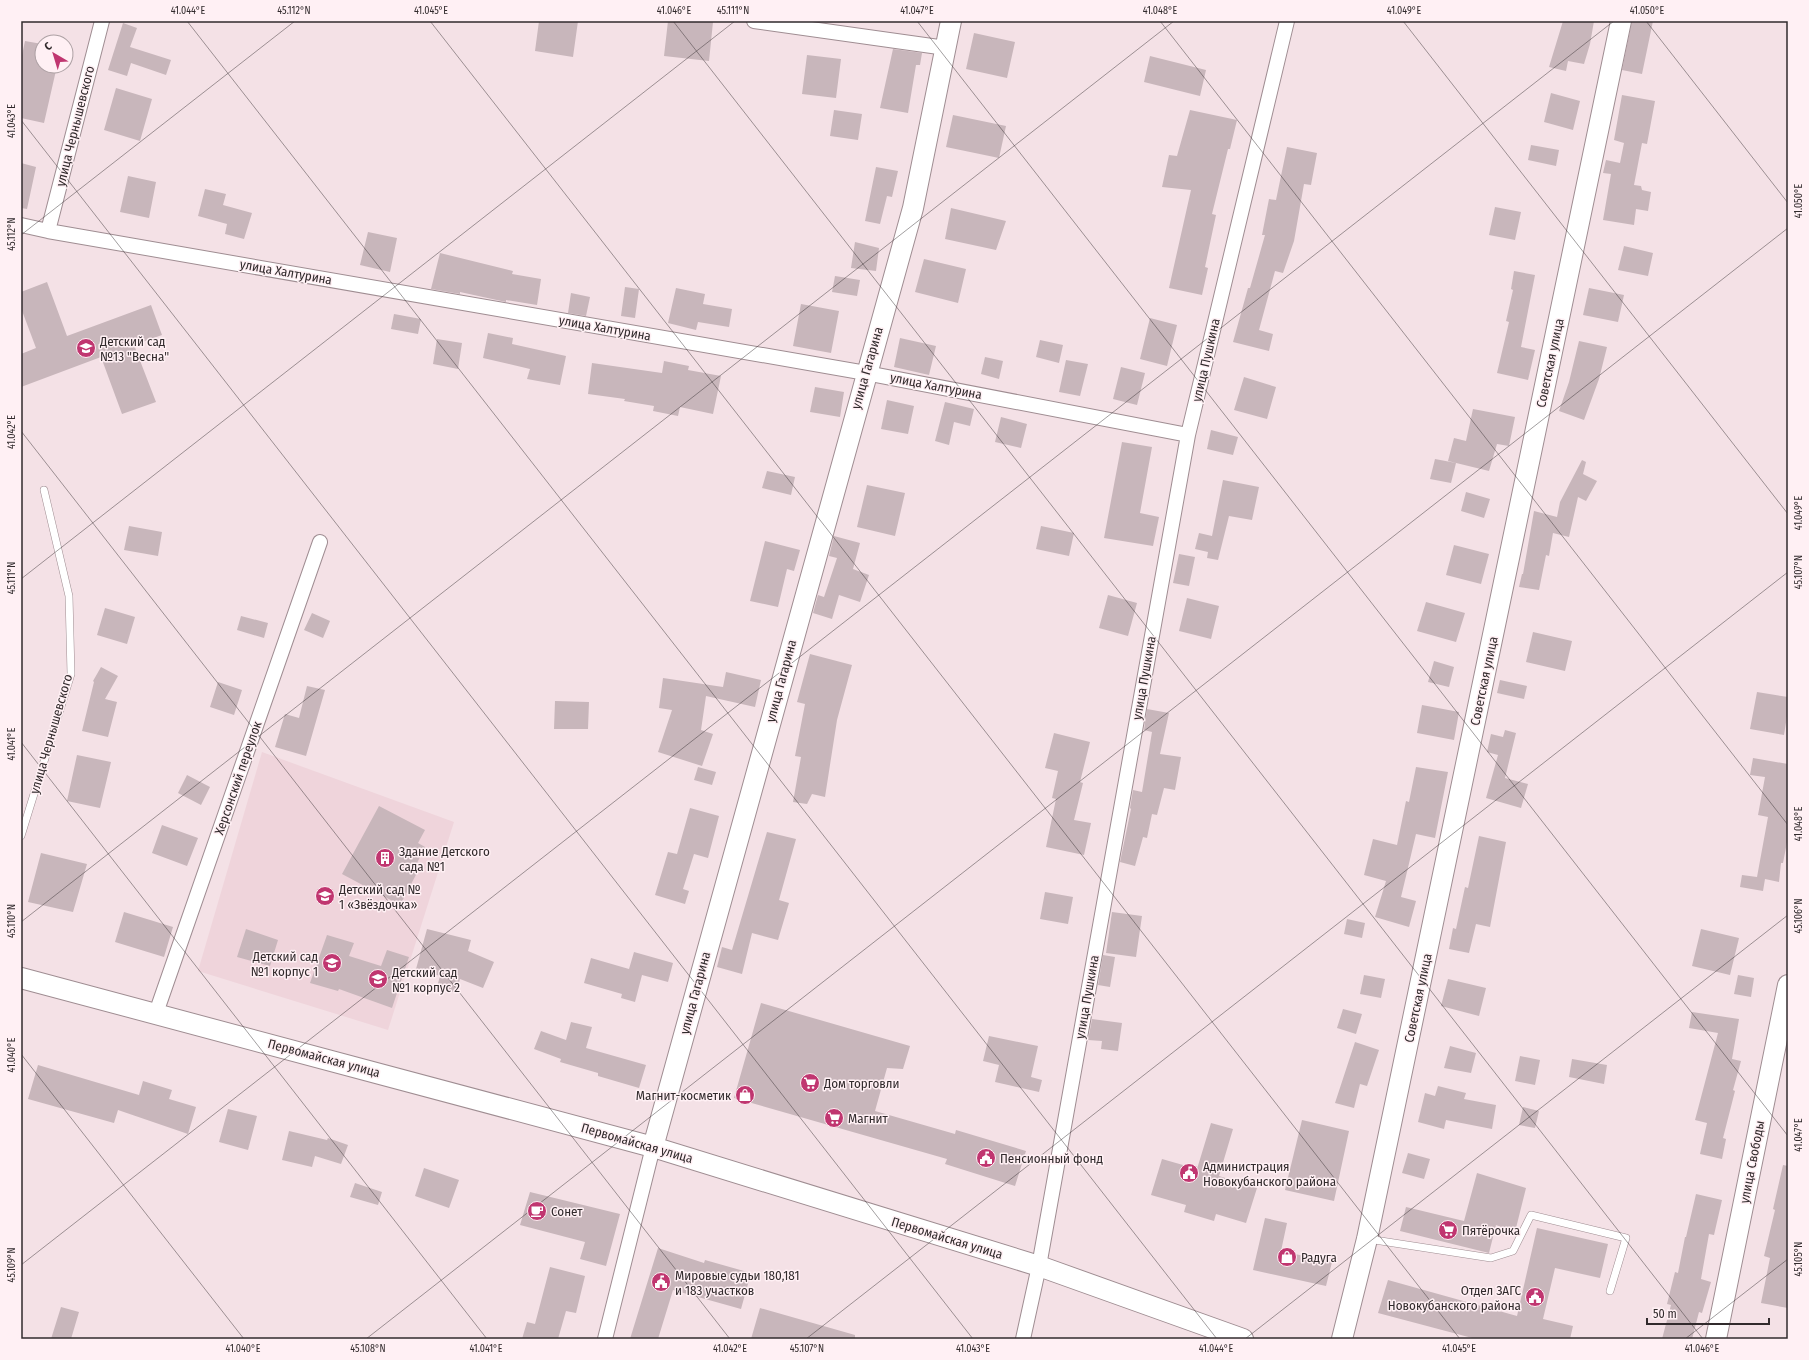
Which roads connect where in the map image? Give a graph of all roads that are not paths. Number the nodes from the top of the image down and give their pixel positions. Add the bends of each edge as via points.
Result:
1 (102, 21) edge
2 (754, 21) edge
3 (951, 21) edge
4 (1287, 21) edge
5 (1621, 21) edge
6 (946, 48) junction
7 (21, 225) edge
8 (48, 231) junction
9 (866, 373) junction
10 (1188, 435) junction
11 (44, 490) dead end
12 (320, 542) dead end
13 (21, 836) edge
14 (21, 978) edge
15 (1788, 985) edge
16 (156, 1014) junction
17 (652, 1147) junction
18 (1368, 1239) junction
19 (1039, 1266) junction
20 (1610, 1291) dead end
21 (605, 1339) edge
22 (1023, 1339) edge
23 (1243, 1339) edge
24 (1342, 1339) edge
25 (1716, 1339) edge

1 - 8 street, улица Чернышевского
2 - 6 street
3 - 6 street, улица Гагарина
4 - 10 street, улица Пушкина
5 - 18 street, Советская улица
6 - 9 street, улица Гагарина via 913,208
7 - 8 street, улица Халтурина
8 - 9 street, улица Халтурина
9 - 10 street, улица Халтурина
9 - 17 street, улица Гагарина
10 - 19 street, улица Пушкина
11 - 13 lane, улица Чернышевского via 69,596 70,674
12 - 16 street, Херсонский переулок
14 - 16 street, Первомайская улица
15 - 25 street, улица Свободы
16 - 17 street, Первомайская улица
17 - 19 street, Первомайская улица
17 - 21 street, улица Гагарина
18 - 20 lane via 1491,1258 1513,1251 1531,1215 1626,1238
18 - 24 street, Советская улица
19 - 22 street, улица Пушкина
19 - 23 street, Первомайская улица

